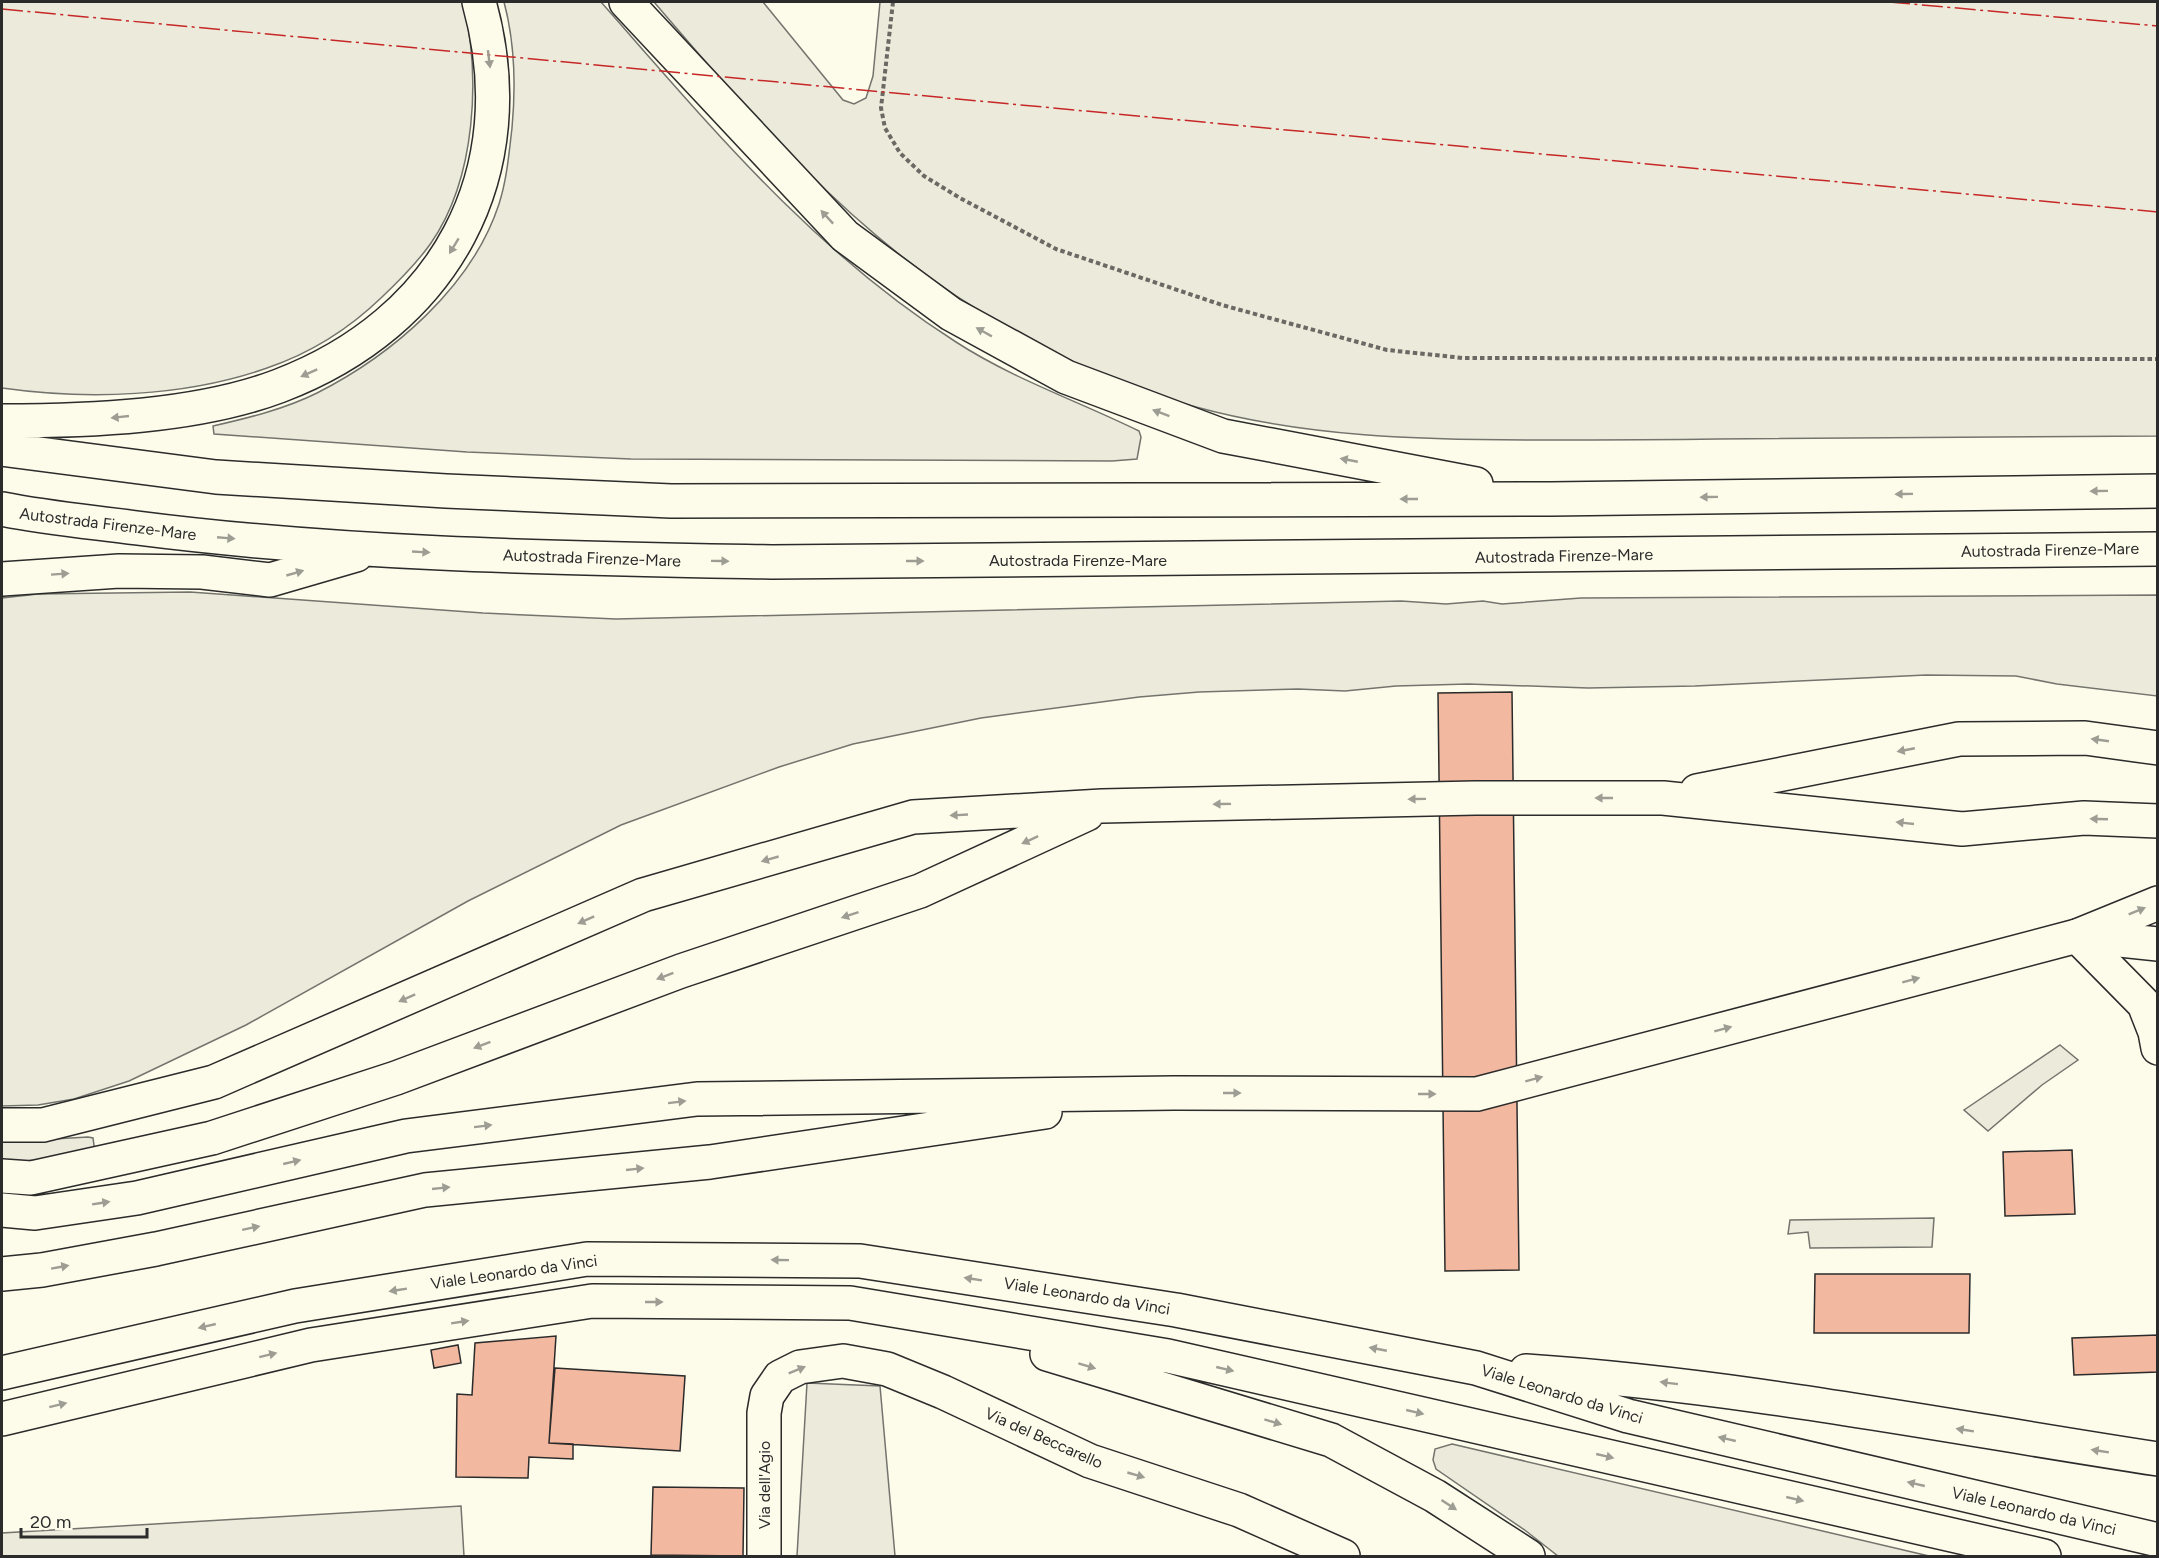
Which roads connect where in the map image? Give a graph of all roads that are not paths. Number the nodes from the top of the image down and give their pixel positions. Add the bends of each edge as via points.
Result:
1 (479, 2) edge
2 (626, 2) edge
3 (2, 421) edge
4 (2, 448) edge
5 (2157, 491) edge
6 (1551, 499) junction
7 (2, 509) edge
8 (2157, 549) edge
9 (376, 550) junction
10 (2, 579) edge
11 (2157, 748) edge
12 (1663, 798) junction
13 (1102, 807) junction
14 (2157, 821) edge
15 (2157, 903) edge
16 (2078, 936) junction
17 (2157, 944) edge
18 (2157, 1048) edge
19 (1174, 1093) junction
20 (2, 1125) edge
21 (2, 1176) edge
22 (2, 1210) edge
23 (2, 1274) edge
24 (930, 1318) junction
25 (1476, 1368) junction
26 (2, 1373) edge
27 (764, 1413) joint
28 (2, 1419) edge
29 (2157, 1459) edge
30 (2157, 1540) edge
31 (764, 1557) edge
32 (1343, 1557) edge
33 (1528, 1557) edge
34 (2044, 1557) edge

1 -> 3 main road via 493,85 490,152 455,247 398,316 321,368 269,389 194,408 156,413
6 -> 2 main road via 1222,436 1066,377 951,314 845,236
6 -> 4 main road via 671,501 216,477
5 -> 6 main road
7 -> 9 main road, Autostrada Firenze-Mare via 201,536
9 -> 8 main road, Autostrada Firenze-Mare via 783,562
10 -> 9 main road via 119,571 202,572 270,580
11 -> 12 main road via 2085,738 1959,739
12 -> 13 main road via 1475,798
14 -> 12 main road via 2084,818 1962,830
13 -> 20 main road via 914,818 643,895 213,1082 43,1125
13 -> 21 main road via 920,891 681,970 396,1078 212,1138 31,1178
16 -> 15 main road
16 - 17 main road
16 - 18 main road via 2144,1004
19 -> 16 main road via 1478,1094
22 -> 19 main road via 35,1213 137,1198 406,1136 697,1100
23 -> 19 main road via 134,1254 424,1190 710,1161
28 -> 24 main road via 311,1345 592,1301 850,1303
24 -> 33 main road via 1331,1440 1435,1496
24 -> 34 main road via 1168,1356
25 -> 26 main road, Viale Leonardo da Vinci via 1176,1310 860,1261 587,1259 295,1306
29 -> 25 main road via 1692,1386
30 -> 25 main road, Viale Leonardo da Vinci via 1628,1416
27 - 31 main road, Via dell'Agio
27 -> 32 main road, Via del Beccarello via 767,1396 780,1377 801,1367 843,1361 887,1369 1090,1461 1239,1510

